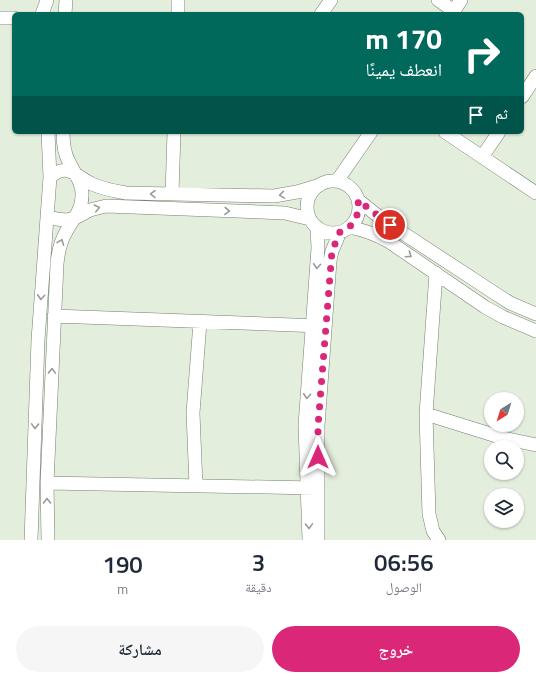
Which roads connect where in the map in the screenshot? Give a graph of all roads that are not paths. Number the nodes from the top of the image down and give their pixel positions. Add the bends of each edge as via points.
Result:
1 (178, 0) edge
2 (331, 0) edge
3 (438, 0) edge
4 (456, 8) edge
5 (178, 12) edge
6 (322, 12) edge
7 (0, 18) edge
8 (12, 18) edge
9 (536, 76) edge
10 (524, 94) edge
11 (48, 134) edge
12 (63, 134) edge
13 (174, 134) edge
14 (370, 134) edge
15 (448, 134) edge
16 (498, 134) edge
17 (482, 157) junction
18 (75, 173) junction
19 (50, 177) junction
20 (337, 181) junction
21 (320, 185) junction
22 (536, 193) edge
23 (172, 194) junction
24 (358, 200) junction
25 (48, 216) junction
26 (75, 218) junction
27 (314, 223) junction
28 (344, 230) junction
29 (436, 273) junction
30 (536, 314) edge
31 (54, 316) junction
32 (200, 322) junction
33 (319, 326) junction
34 (536, 331) edge
35 (426, 414) junction
36 (536, 446) edge
37 (47, 483) junction
38 (196, 486) junction
39 (313, 488) junction
40 (31, 540) edge
41 (48, 540) edge
42 (309, 540) edge
43 (318, 540) edge
44 (439, 540) edge

1 - 5 street
2 - 6 street
3 - 4 street
7 - 8 street
9 - 10 street
11 - 19 street
12 - 18 street via 64,148
13 - 23 street
14 - 20 street
15 - 17 street
16 - 17 street
17 - 22 street
18 - 19 street via 57,171
23 -> 18 street via 108,190 90,183
18 - 26 street via 82,196
19 - 25 street
20 - 21 street
20 - 24 street via 350,188
21 -> 23 street via 274,196
21 - 27 street via 310,196 308,204 308,212
24 - 28 street via 359,208 355,222
24 - 30 street via 510,303
25 - 26 street via 61,220
25 -> 40 street via 38,340
26 -> 27 street via 90,210 106,206 285,213
31 -> 26 street via 59,248 65,232
27 - 28 street via 328,232
27 -> 33 street via 318,248
28 -> 29 street via 363,230 376,234
28 - 33 street via 332,251
29 - 34 street via 485,307
29 - 35 street
31 - 32 street
37 -> 31 street
32 - 33 street
32 - 38 street via 193,413
33 - 39 street via 318,426
35 - 36 street
35 - 44 street via 429,514 433,531
37 - 38 street
41 -> 37 street
38 - 39 street
39 -> 42 street
39 - 43 street

